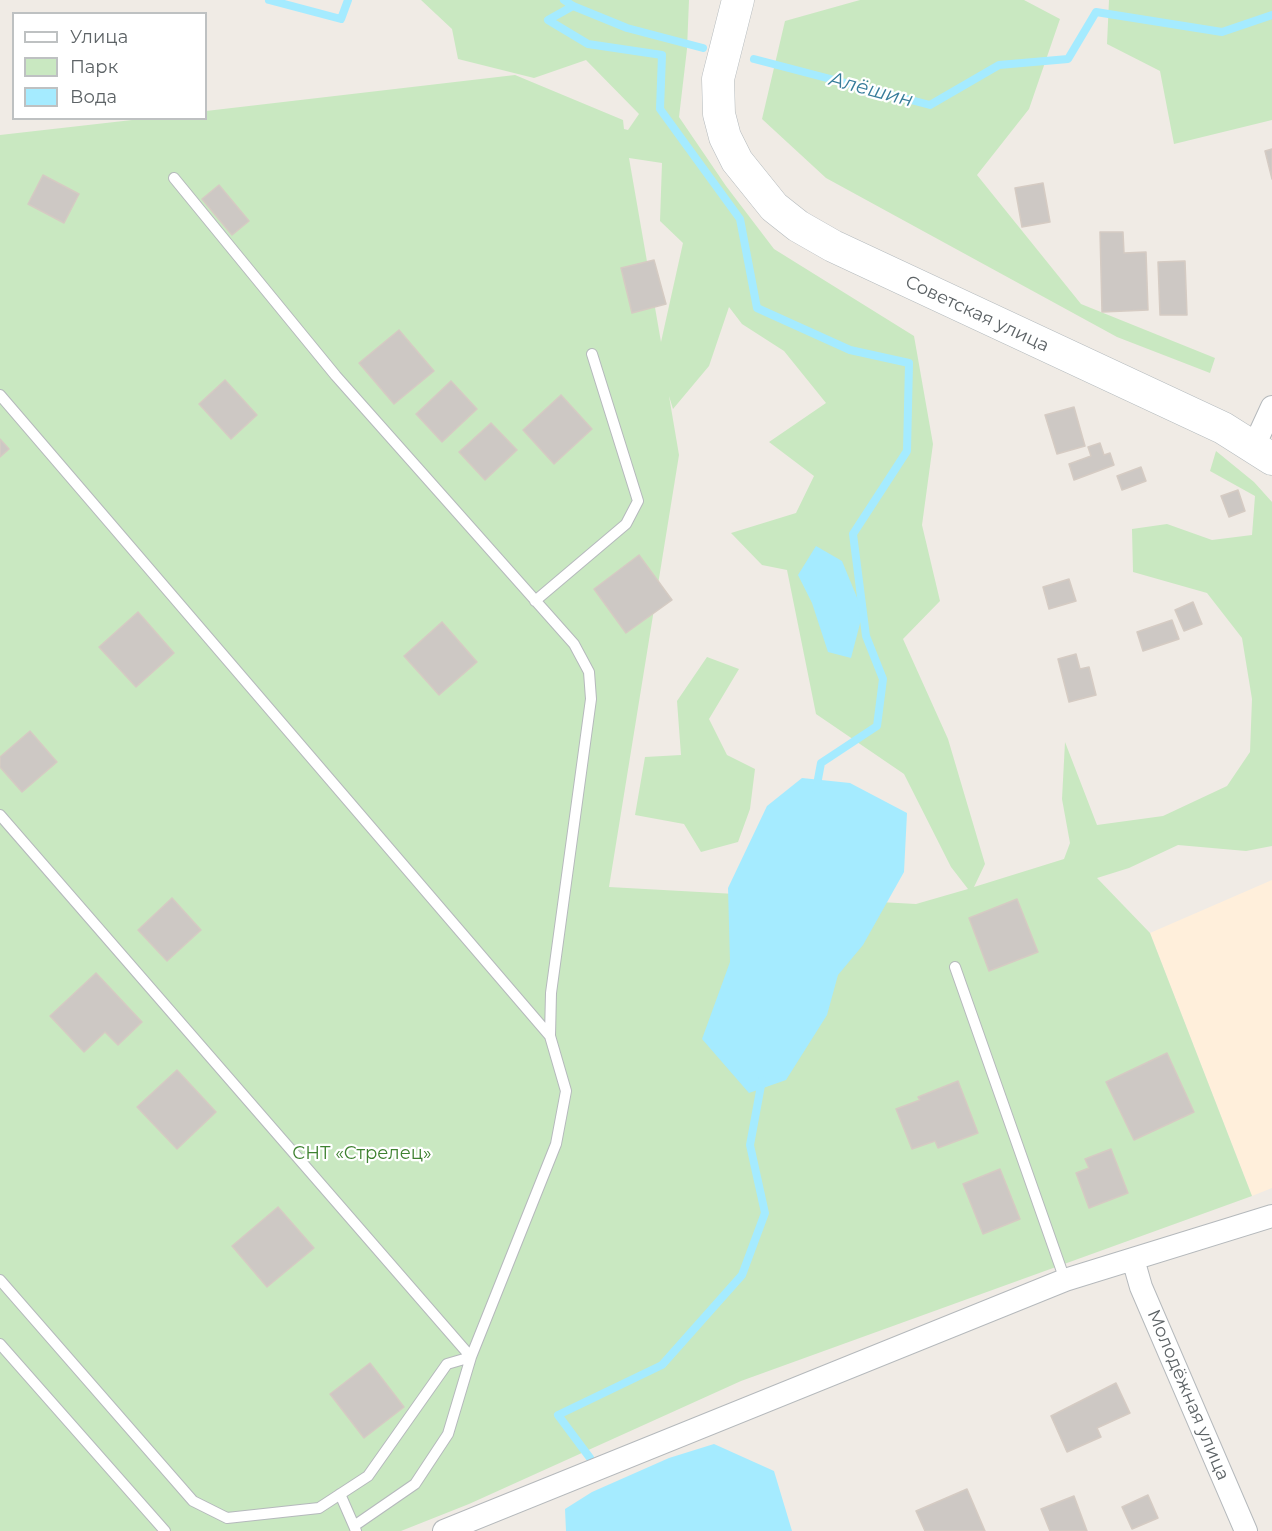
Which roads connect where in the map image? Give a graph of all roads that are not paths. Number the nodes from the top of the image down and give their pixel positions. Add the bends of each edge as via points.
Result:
1 (736, 9) edge
2 (174, 178) dead end
3 (592, 354) dead end
4 (0, 395) edge
5 (1272, 407) edge
6 (1263, 453) edge
7 (535, 601) junction
8 (0, 815) edge
9 (955, 967) dead end
10 (550, 1036) junction
11 (1272, 1215) edge
12 (1133, 1258) junction
13 (1065, 1280) junction
14 (0, 1281) edge
15 (0, 1344) edge
16 (471, 1357) junction
17 (340, 1494) junction
18 (355, 1528) edge
19 (165, 1531) edge
20 (444, 1531) edge
21 (1246, 1531) edge

1 - 6 street, Советская улица via 718,79 721,125 743,170 774,207 798,226 844,251 1223,428
2 - 7 lane via 336,376
3 - 7 lane via 638,501 626,524
4 - 10 lane
5 - 6 street
7 - 10 lane via 574,644 589,672 591,699 551,993
8 - 16 lane
9 - 13 lane
10 - 16 lane via 566,1091 556,1144
11 - 12 street
12 - 13 street
12 - 21 street, Молодёжная улица via 1141,1287
13 - 20 street
14 - 17 lane via 193,1501 227,1518 319,1508
15 - 19 lane
16 - 17 lane via 447,1364 368,1476
16 - 18 lane via 448,1434 415,1484
17 - 18 lane

